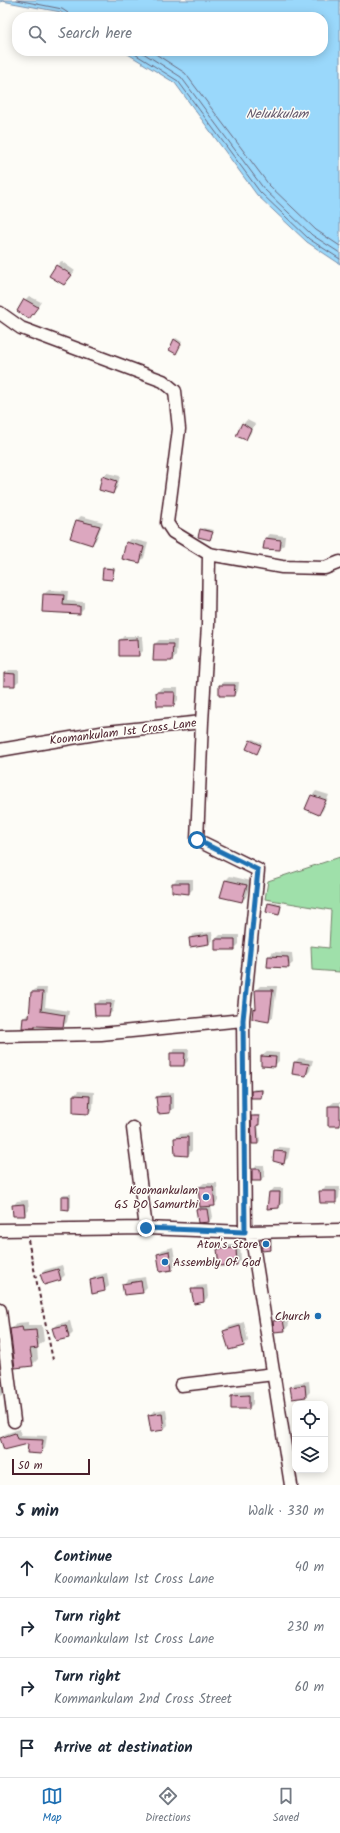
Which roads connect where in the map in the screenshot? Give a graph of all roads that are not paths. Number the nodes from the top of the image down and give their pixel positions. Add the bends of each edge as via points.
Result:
1 (0, 312) edge
2 (209, 554) junction
3 (340, 562) edge
4 (202, 722) junction
5 (0, 750) edge
6 (243, 1020) junction
7 (0, 1036) edge
8 (133, 1128) dead end
9 (146, 1228) junction
10 (0, 1230) edge
11 (340, 1230) edge
12 (248, 1232) junction
13 (0, 1310) edge
14 (274, 1374) junction
15 (181, 1385) dead end
16 (14, 1421) dead end
17 (291, 1485) edge

1 - 2 street via 21,328 163,381 174,391 179,429 167,523 173,532
2 - 3 street via 282,567 325,568
2 - 4 street
4 - 5 street, Koomankulam 1st Cross Lane via 107,732
4 - 6 street, Koomankulam 1st Cross Lane via 197,840 258,870
6 - 7 street via 101,1034
6 - 12 street, Koomankulam 1st Cross Lane
8 - 9 street
9 - 10 street
9 - 12 street
11 - 12 street
12 - 14 street, Koomankulam 1st Cross Lane
13 - 16 street
14 - 15 street
14 - 17 street, Koomankulam 1st Cross Lane

